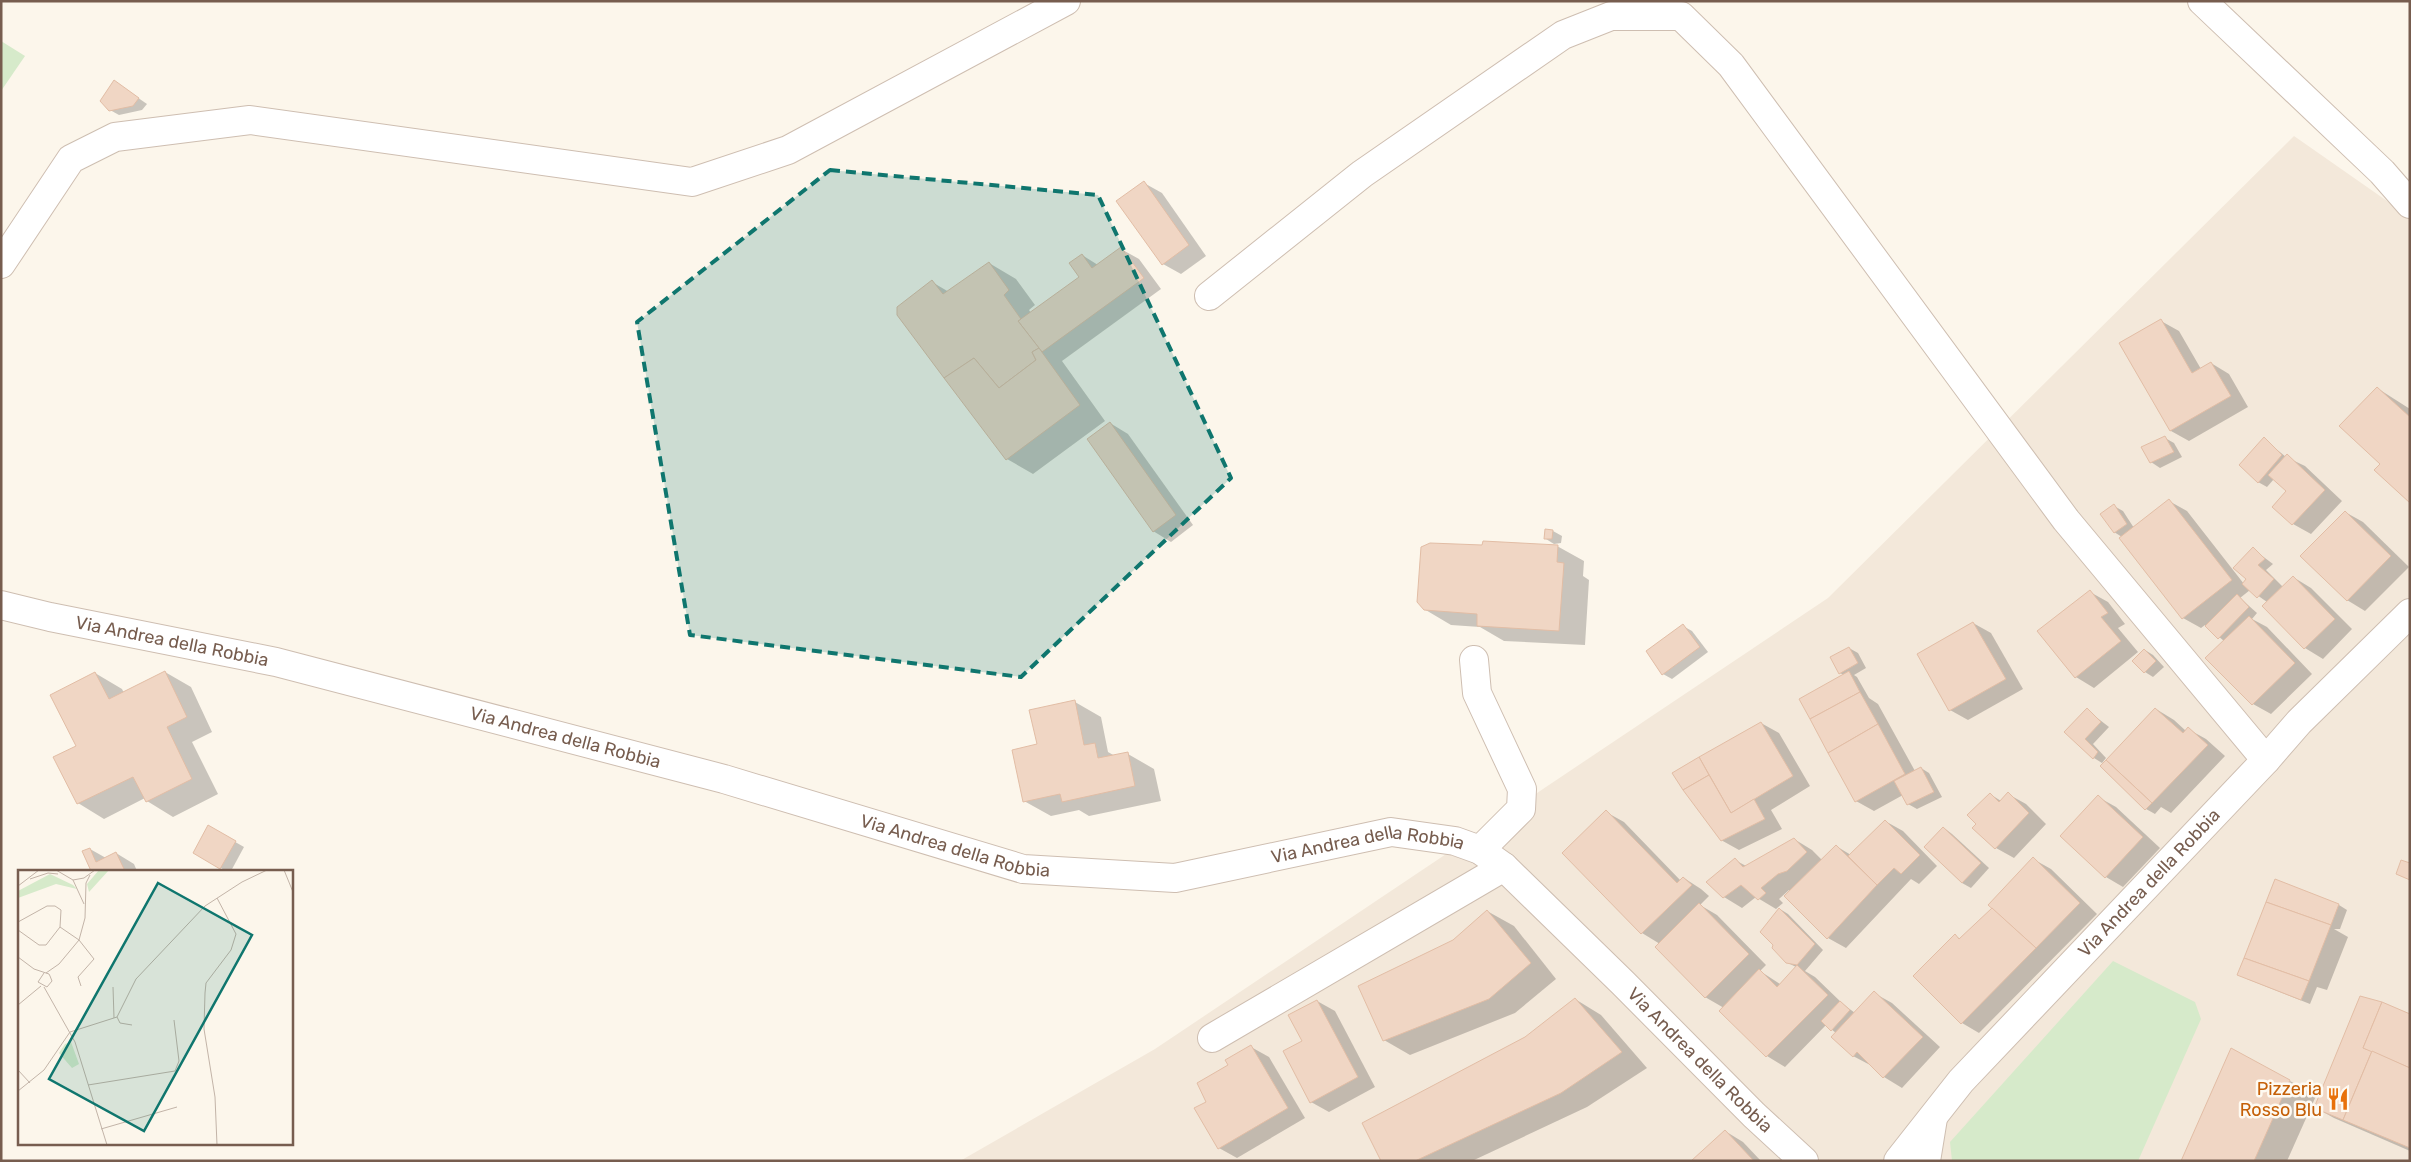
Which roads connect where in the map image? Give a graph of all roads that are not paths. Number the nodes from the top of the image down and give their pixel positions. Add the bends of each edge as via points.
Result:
1 (1066, 1) edge
2 (2202, 1) edge
3 (2410, 204) edge
4 (1, 264) edge
5 (1209, 296) dead end
6 (1, 605) edge
7 (2410, 613) edge
8 (1474, 660) dead end
9 (2266, 760) junction
10 (1480, 850) junction
11 (1504, 867) junction
12 (1212, 1038) dead end
13 (1933, 1116) junction
14 (1804, 1161) edge
15 (1898, 1161) edge
16 (1926, 1161) edge

1 - 4 street via 788,150 692,182 250,120 115,137 71,159
2 - 3 street via 2382,172
5 - 9 street via 1362,174 1563,35 1611,16 1681,16 1731,65 2066,520
6 - 10 street, Via Andrea della Robbia via 276,662 724,778 1023,869 1175,878 1391,832 1455,841
7 - 9 street, Via Andrea della Robbia via 2299,722
8 - 10 street via 1477,693 1522,789 1521,809
9 - 13 street, Via Andrea della Robbia via 1968,1074
10 - 11 street, Via Andrea della Robbia
11 - 12 street
11 - 14 street, Via Andrea della Robbia
13 - 15 street, Via Andrea della Robbia
13 - 16 street

